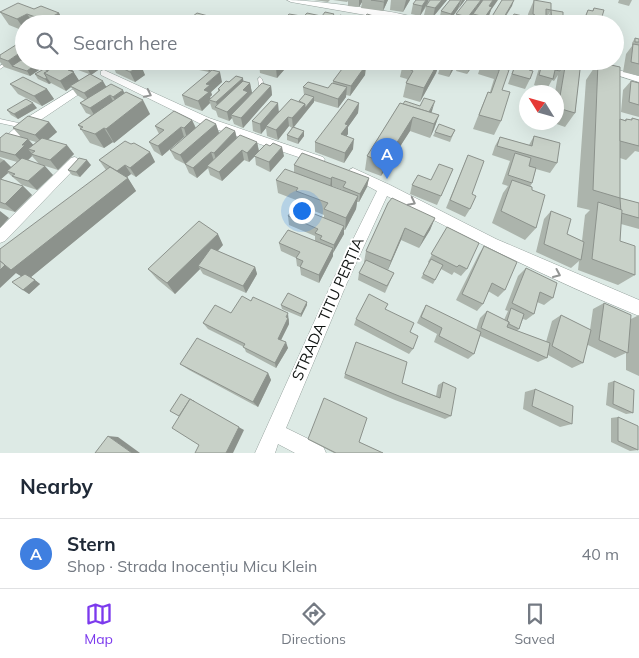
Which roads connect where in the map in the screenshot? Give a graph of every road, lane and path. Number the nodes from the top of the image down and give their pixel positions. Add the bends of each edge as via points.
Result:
1 (291, 0) edge
2 (388, 15) edge
3 (15, 57) edge
4 (0, 68) edge
5 (608, 70) edge
6 (260, 79) dead end
7 (639, 79) edge
8 (257, 97) edge
9 (0, 121) edge
10 (23, 126) junction
11 (0, 147) edge
12 (75, 161) edge
13 (385, 188) junction
14 (0, 237) edge
15 (639, 308) edge
16 (274, 432) junction
17 (265, 453) edge
18 (316, 453) edge

1 - 2 street
3 - 4 lane
5 - 7 street
6 - 8 lane via 263,91
9 - 10 lane
10 - 11 street
10 -> 13 street via 108,70 186,112 335,166
12 - 14 street
13 -> 15 street via 500,247
13 - 16 street, STRADA TITU PERȚIA via 339,283
16 - 17 street, STRADA TITU PERȚIA
16 - 18 street

